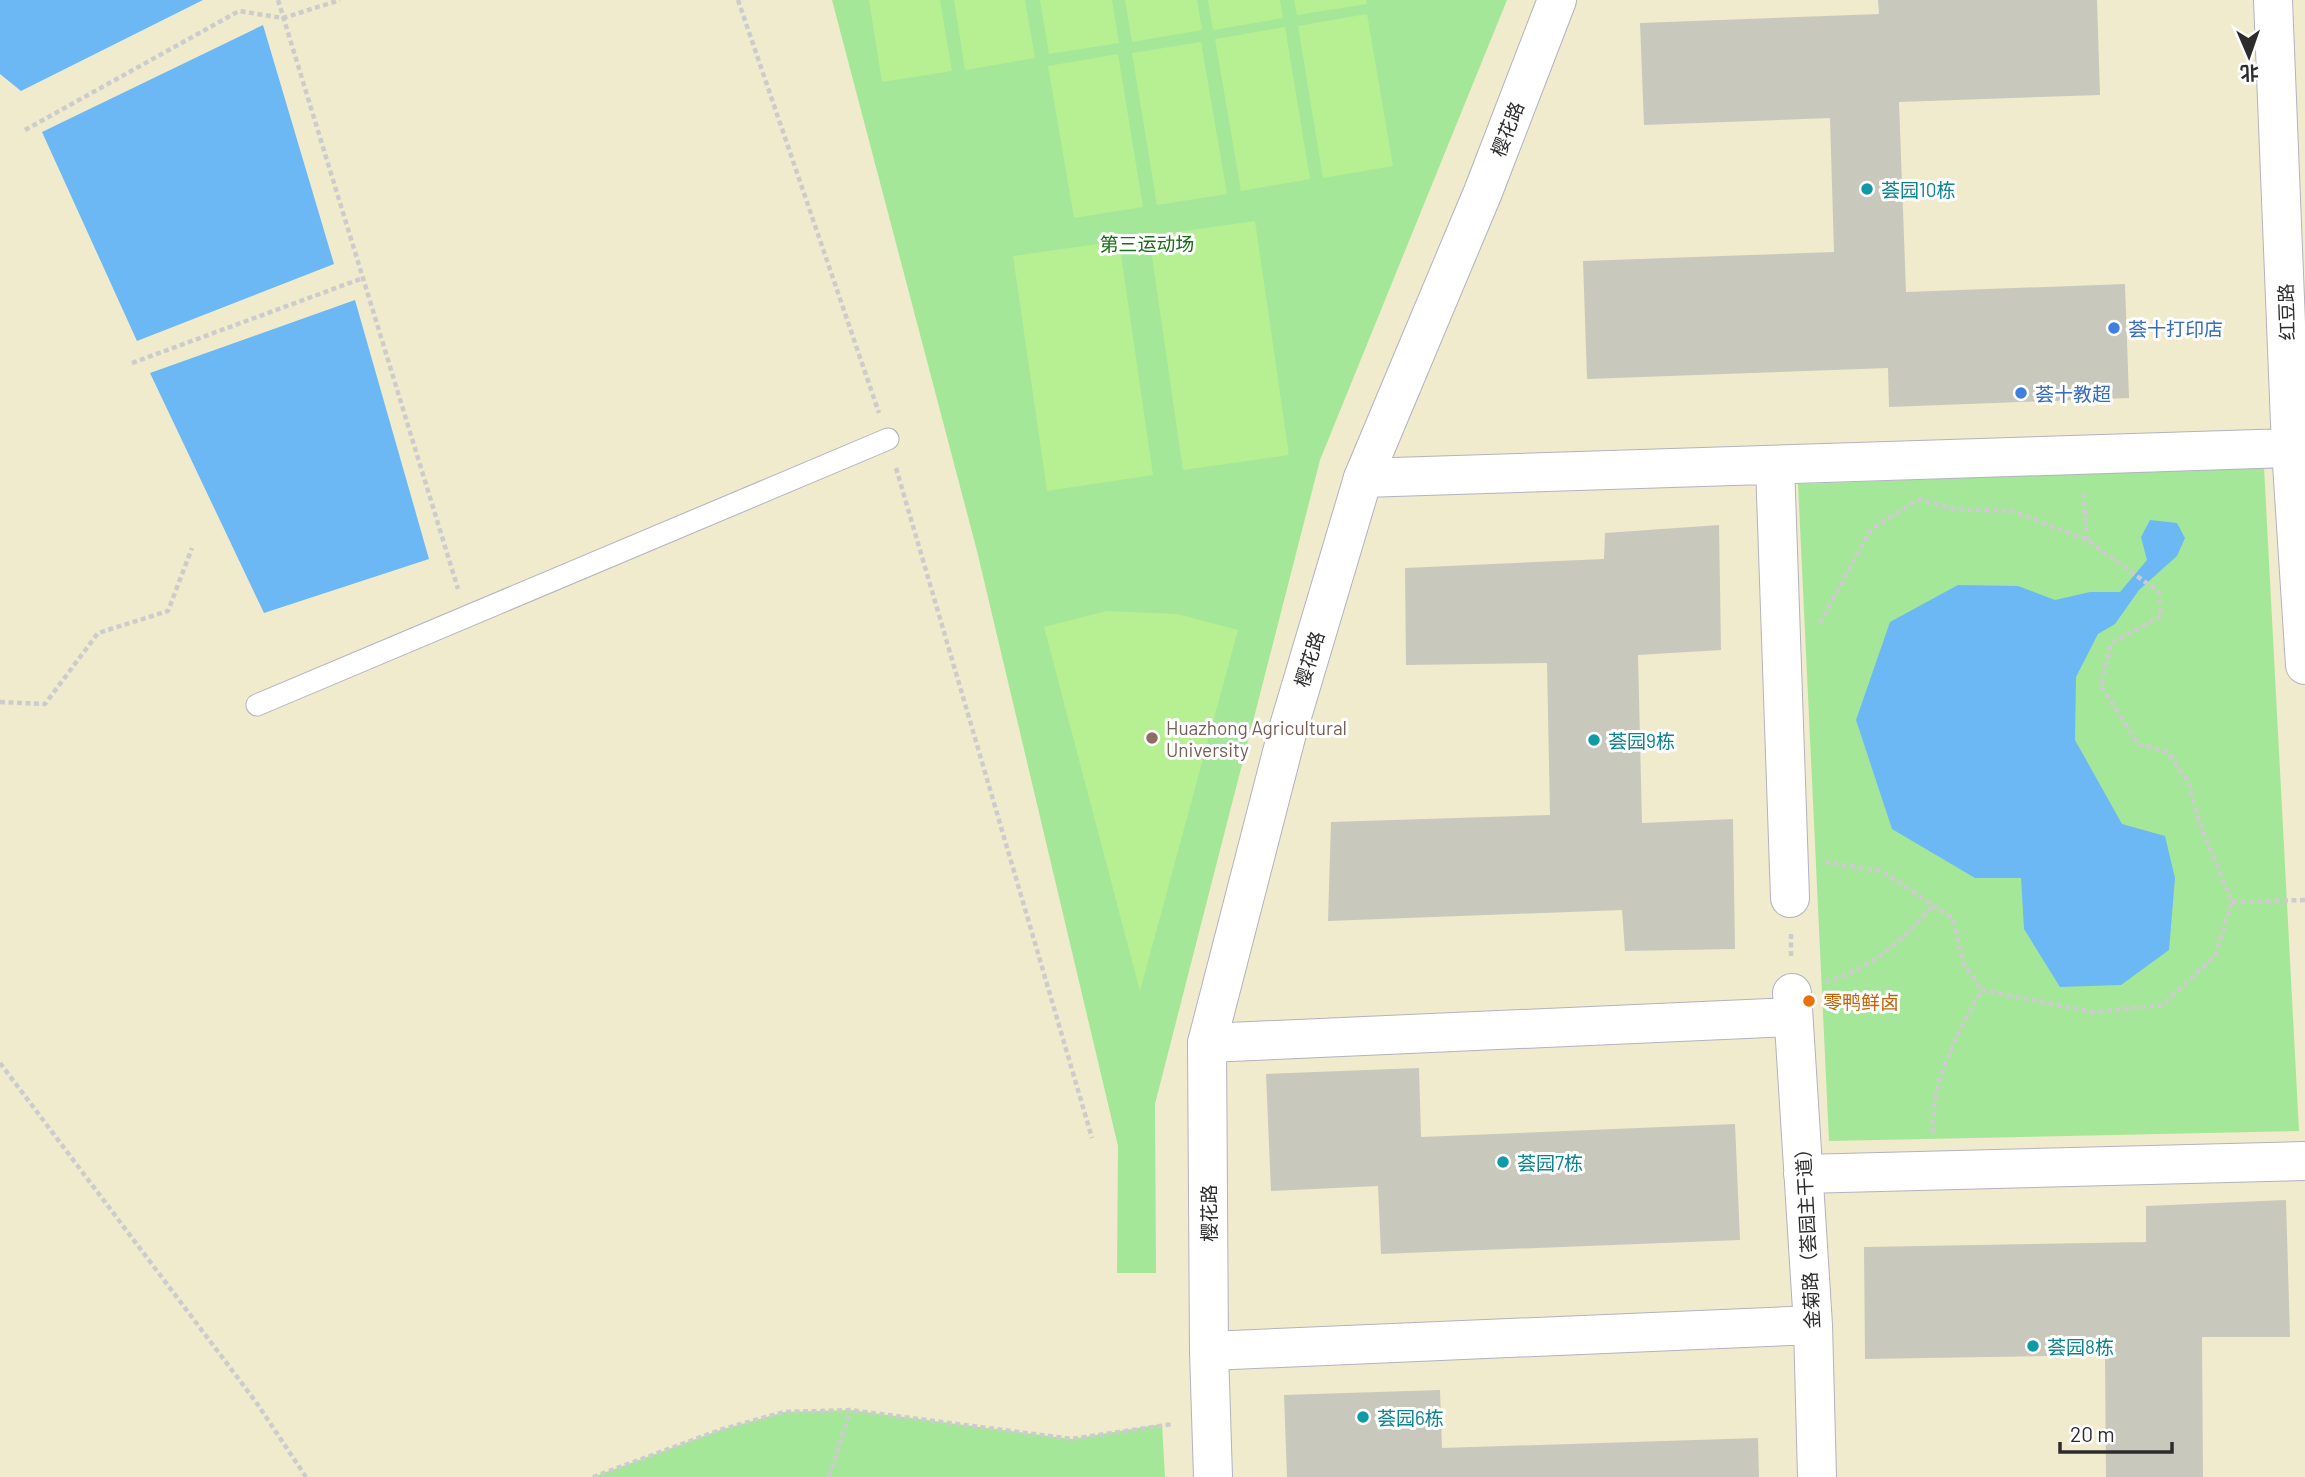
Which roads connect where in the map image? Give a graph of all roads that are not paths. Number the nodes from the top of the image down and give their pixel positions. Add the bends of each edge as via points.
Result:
1 (1558, 0) edge
2 (2273, 0) edge
3 (2293, 182) edge
4 (888, 439) road end
5 (2291, 448) junction
6 (1774, 465) junction
7 (1363, 478) junction
8 (2305, 665) edge
9 (257, 705) dead end
10 (1790, 898) road end
11 (1207, 1043) junction
12 (2305, 1161) edge
13 (1803, 1174) junction
14 (1813, 1325) junction
15 (1209, 1351) junction
16 (1213, 1477) edge
17 (1816, 1477) edge

1 - 7 street, 樱花路
2 - 3 street, 红豆路
3 - 5 street, 红豆路
4 - 9 lane
5 - 6 street
5 - 8 street, 红豆路
6 - 7 street
6 - 10 street
7 - 11 street, 樱花路 via 1287,733
11 - 13 street, 金菊路（荟园主干道） via 1793,1004
11 - 15 street, 樱花路
12 - 13 street
13 - 14 street, 金菊路（荟园主干道）
14 - 15 street
14 - 17 street, 金菊路（荟园主干道）
15 - 16 street, 樱花路

